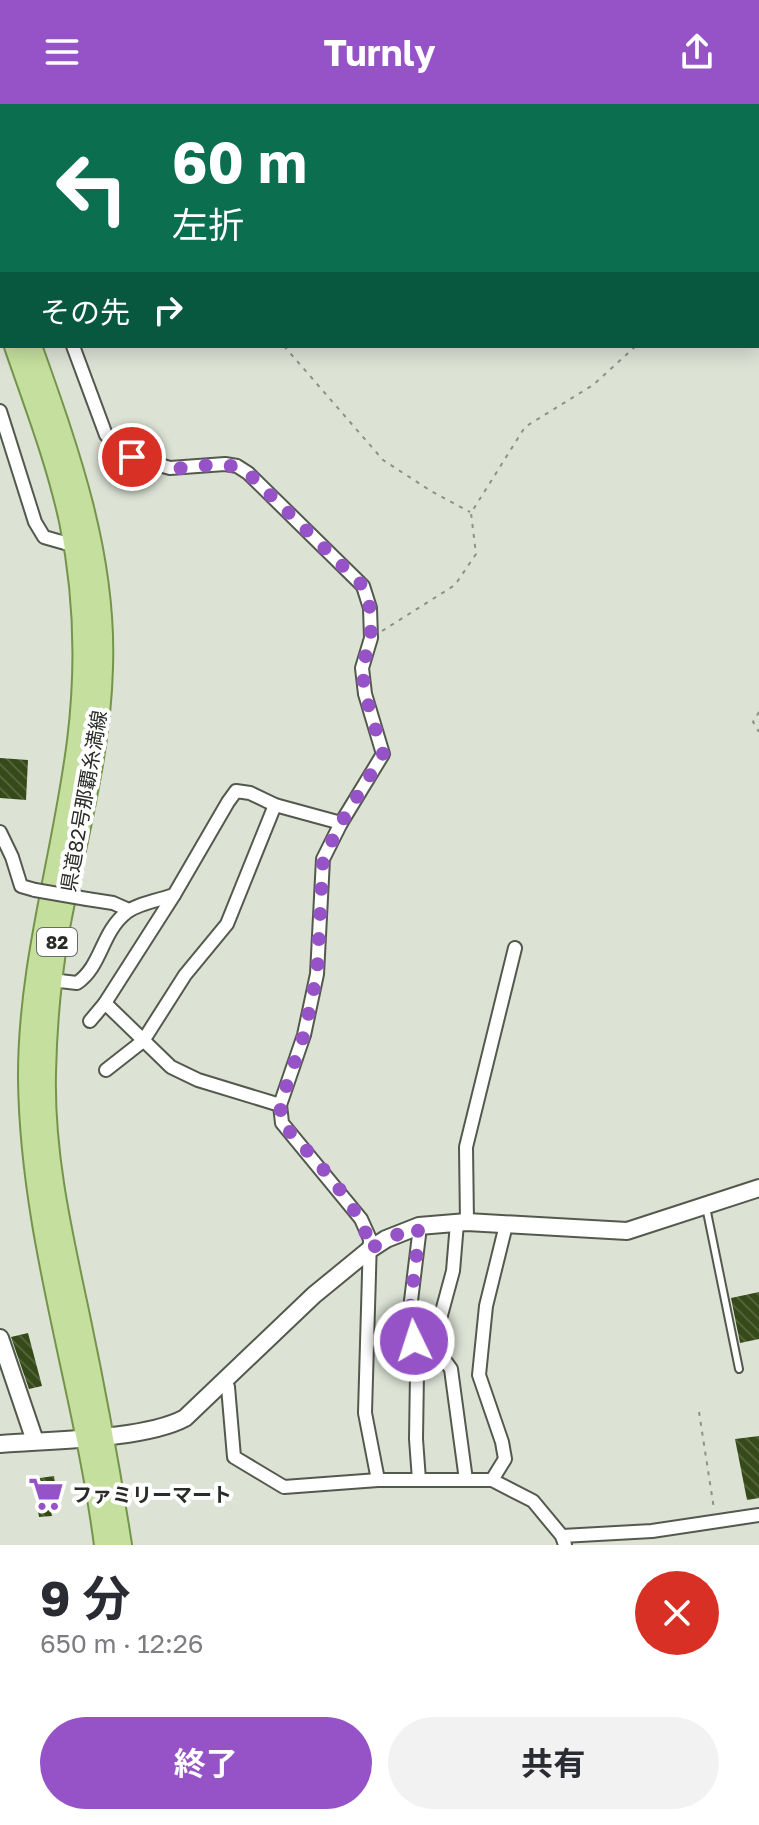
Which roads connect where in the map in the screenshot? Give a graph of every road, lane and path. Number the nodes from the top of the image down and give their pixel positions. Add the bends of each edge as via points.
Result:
1 (16, 348) edge
2 (32, 348) edge
3 (74, 348) edge
4 (286, 348) edge
5 (634, 348) edge
6 (0, 411) edge
7 (471, 513) junction
8 (82, 539) junction
9 (371, 638) junction
10 (759, 712) edge
11 (759, 732) edge
12 (275, 805) junction
13 (341, 823) junction
14 (0, 832) edge
15 (174, 895) junction
16 (129, 910) junction
17 (515, 948) dead end
18 (51, 980) junction
19 (105, 1003) junction
20 (90, 1021) dead end
21 (143, 1041) junction
22 (106, 1070) dead end
23 (280, 1105) junction
24 (759, 1188) edge
25 (705, 1204) junction
26 (462, 1222) junction
27 (506, 1225) junction
28 (417, 1227) junction
29 (369, 1250) junction
30 (0, 1338) edge
31 (739, 1369) dead end
32 (224, 1380) junction
33 (699, 1412) dead end
34 (94, 1436) junction
35 (35, 1441) junction
36 (0, 1444) edge
37 (378, 1480) junction
38 (419, 1480) junction
39 (466, 1480) junction
40 (492, 1480) junction
41 (759, 1515) edge
42 (717, 1522) junction
43 (563, 1540) edge
44 (105, 1545) edge
45 (121, 1545) edge

1 - 8 main road, 県道82号那覇糸満線 / 82
2 - 8 main road, 県道82号那覇糸満線 / 82 via 76,478
3 - 9 street via 106,435 132,457 150,464 225,464 248,473 363,586
4 - 7 path via 383,460
5 - 7 path via 593,385 525,427
6 - 8 street via 44,537 65,543
7 - 9 path via 476,554 455,585
8 - 18 main road, 県道82号那覇糸満線 / 82 via 102,626 100,700
8 - 34 main road, 県道82号那覇糸満線 / 82 via 82,706 68,813 32,997 29,1076 37,1192
9 - 13 street via 362,668 383,754
10 - 11 path via 753,722
12 - 13 street
12 - 15 street via 236,791
12 - 21 street via 227,924 185,975
13 - 23 street via 323,859 317,974 304,1035
14 - 16 street, bridge via 21,886
15 - 16 street
15 - 19 street
16 - 18 street via 104,941 89,975 77,983
17 - 26 street via 466,1147
18 - 34 main road, 県道82号那覇糸満線 / 82 via 45,1076 49,1155
19 - 20 street
19 - 21 street
21 - 22 street
21 - 23 street via 171,1067 198,1080
23 - 29 street via 282,1123 361,1219
24 - 25 street
25 - 27 street via 627,1231
25 - 31 lane
26 - 27 street
26 - 28 street
26 - 39 street via 435,1347 451,1369
27 - 40 street via 486,1306 479,1375 505,1459
28 - 29 street
28 - 38 street via 410,1309
29 - 32 street
29 - 37 street via 365,1413
30 - 35 street
32 - 34 street via 177,1422
32 - 37 street via 234,1457 284,1487
33 - 42 path
34 - 35 street
34 - 44 main road, 県道82号那覇糸満線 / 82
34 - 45 main road, 県道82号那覇糸満線 / 82
35 - 36 street
37 - 38 street
38 - 39 street
39 - 40 street
40 - 43 street via 533,1501
41 - 42 street
42 - 43 street

